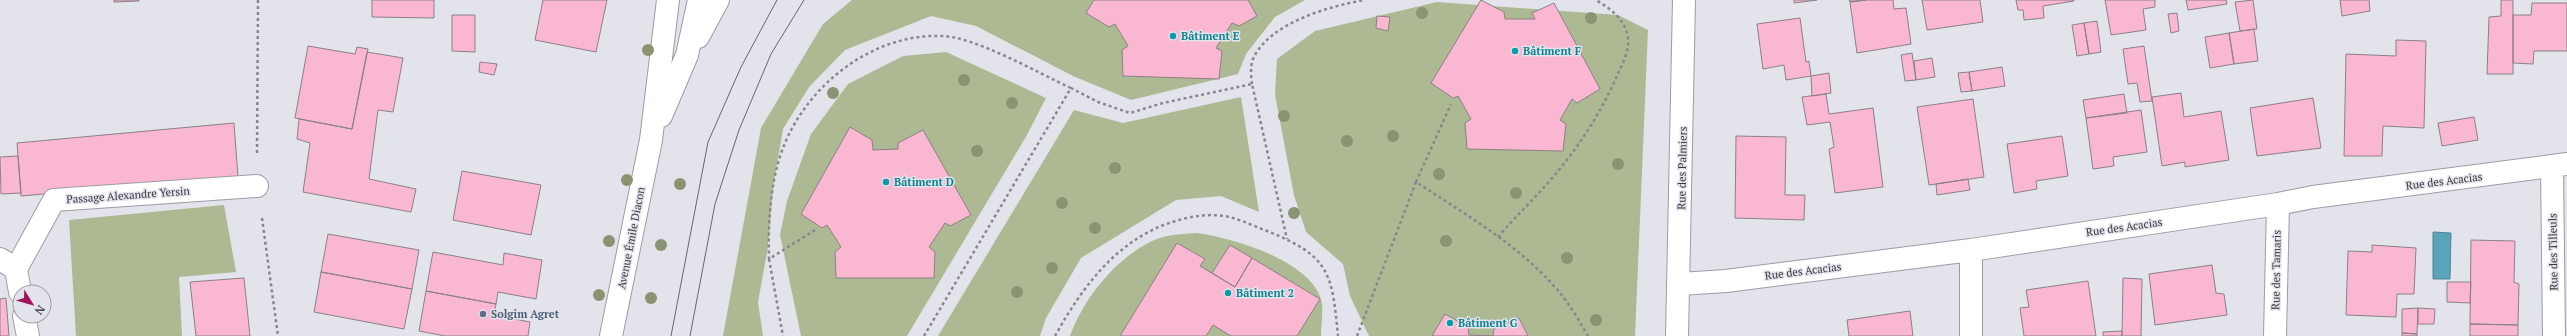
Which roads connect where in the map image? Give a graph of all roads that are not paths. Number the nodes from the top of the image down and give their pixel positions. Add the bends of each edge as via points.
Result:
1 (668, 0) edge
2 (699, 0) edge
3 (718, 0) edge
4 (1684, 0) edge
5 (687, 55) junction
6 (651, 140) junction
7 (2560, 166) edge
8 (257, 186) dead end
9 (2278, 204) junction
10 (1971, 250) junction
11 (8, 264) edge
12 (17, 284) edge
13 (1680, 284) junction
14 (26, 324) edge
15 (28, 336) edge
16 (611, 336) edge
17 (1677, 336) edge
18 (1971, 336) edge
19 (2275, 336) edge
20 (2554, 336) edge

1 - 6 street, Avenue Émile Diacon
2 - 5 street, Avenue Émile Diacon
3 - 5 street, Avenue Émile Diacon
4 - 13 street, Rue des Palmiers
5 - 6 street, Avenue Émile Diacon
6 - 16 street, Avenue Émile Diacon
7 - 9 street, Rue des Acacias via 2313,197
7 - 20 street, Rue des Tilleuls
8 - 11 street, Passage Alexandre Yersin via 54,200
9 - 10 street, Rue des Acacias
9 - 19 street, Rue des Tamaris
10 - 13 street, Rue des Acacias via 1726,281
10 - 18 street
11 - 12 street
13 - 17 street, Rue des Palmiers
14 - 15 street

